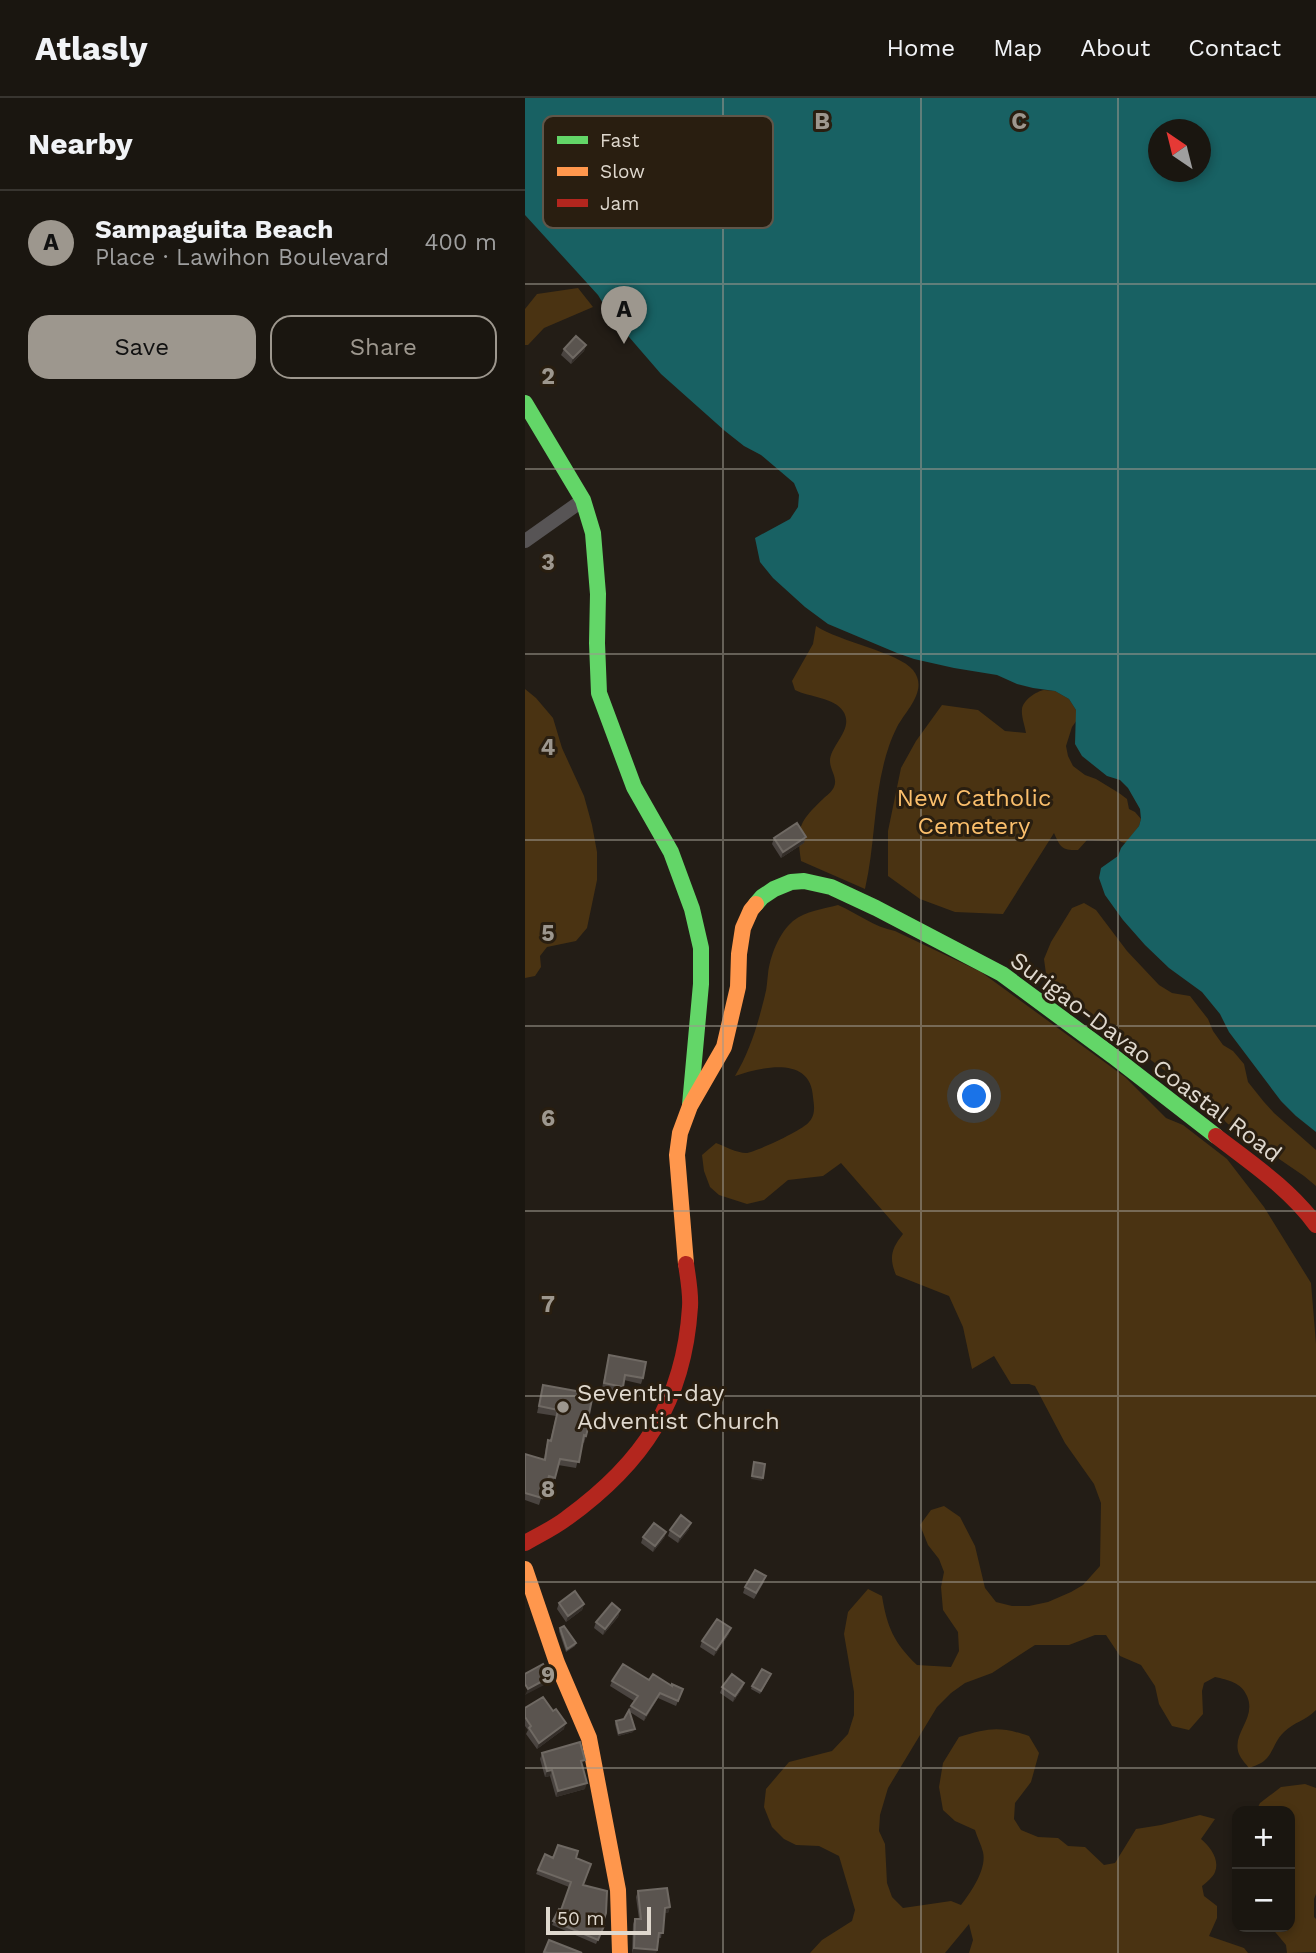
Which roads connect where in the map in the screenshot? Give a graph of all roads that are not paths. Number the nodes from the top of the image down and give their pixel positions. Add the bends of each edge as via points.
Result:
1 (525, 403) edge
2 (583, 500) junction
3 (525, 541) edge
4 (690, 1106) junction
5 (1316, 1225) edge
6 (525, 1543) edge
7 (525, 1569) edge
8 (619, 1953) edge

1 - 2 main road
2 - 3 street
2 - 4 main road via 593,533 599,693 634,787 671,852 701,948
4 - 5 main road, Surigao-Davao Coastal Road via 724,1047 738,988 743,928 751,910 774,889 804,881 842,892 1002,974 1269,1177
4 - 6 main road, Surigao-Davao Coastal Road via 677,1155 690,1304 673,1391 639,1452 615,1478 566,1519
7 - 8 main road via 589,1738 618,1890

